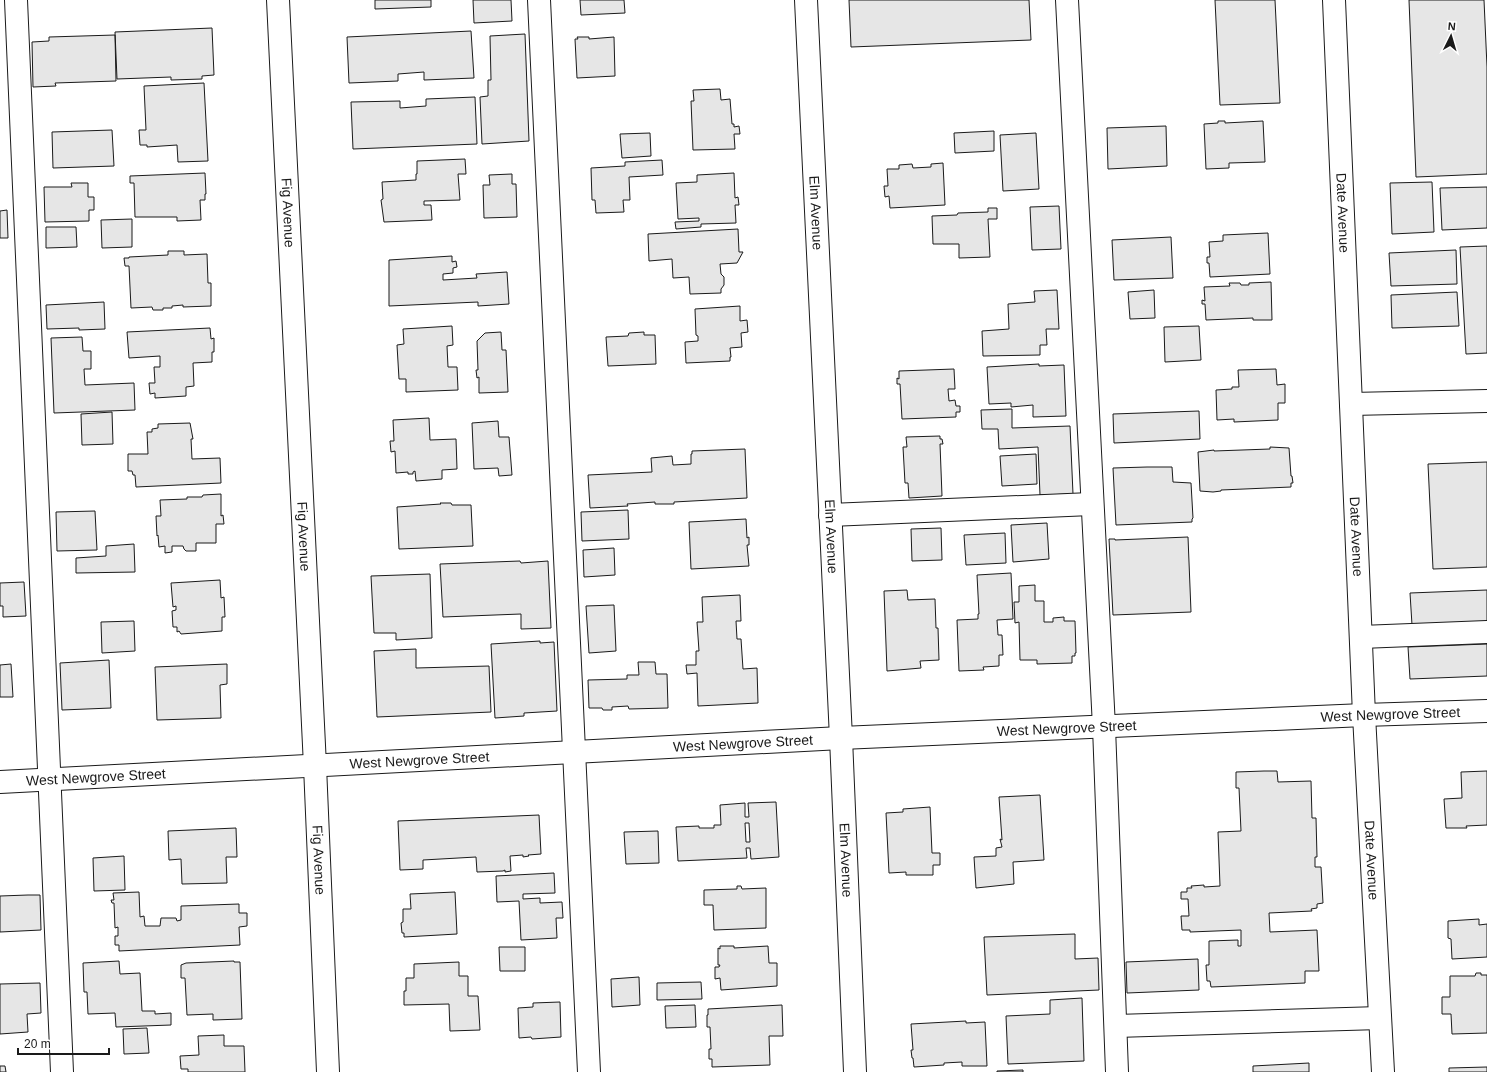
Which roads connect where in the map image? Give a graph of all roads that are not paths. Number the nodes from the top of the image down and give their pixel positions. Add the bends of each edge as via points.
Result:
1 (16, 0) edge
2 (278, 0) edge
3 (539, 0) edge
4 (806, 0) edge
5 (1067, 0) edge
6 (1334, 0) edge
7 (1487, 400) edge
8 (1351, 404) junction
9 (1091, 504) junction
10 (830, 515) junction
11 (1487, 632) edge
12 (1361, 637) junction
13 (1487, 711) edge
14 (1364, 715) junction
15 (1104, 727) junction
16 (840, 738) junction
17 (574, 753) junction
18 (315, 766) junction
19 (50, 781) junction
20 (0, 782) edge
21 (1380, 1018) junction
22 (1116, 1026) junction
23 (62, 1072) edge
24 (328, 1072) edge
25 (589, 1072) edge
26 (855, 1072) edge
27 (1117, 1072) edge
28 (1383, 1072) edge

1 - 19 street
2 - 18 street, Fig Avenue
3 - 17 street
4 - 10 street, Elm Avenue
5 - 9 street
6 - 8 street, Date Avenue
7 - 8 street
8 - 12 street, Date Avenue
9 - 10 street
9 - 15 street
10 - 16 street, Elm Avenue
11 - 12 street
12 - 14 street, Date Avenue
13 - 14 street, West Newgrove Street
14 - 15 street, West Newgrove Street
14 - 21 street, Date Avenue
15 - 16 street, West Newgrove Street
15 - 22 street
16 - 17 street, West Newgrove Street
16 - 26 street, Elm Avenue
17 - 18 street, West Newgrove Street
17 - 25 street
18 - 19 street, West Newgrove Street
18 - 24 street, Fig Avenue
19 - 20 street, West Newgrove Street
19 - 23 street
21 - 22 street
21 - 28 street, Date Avenue
22 - 27 street

